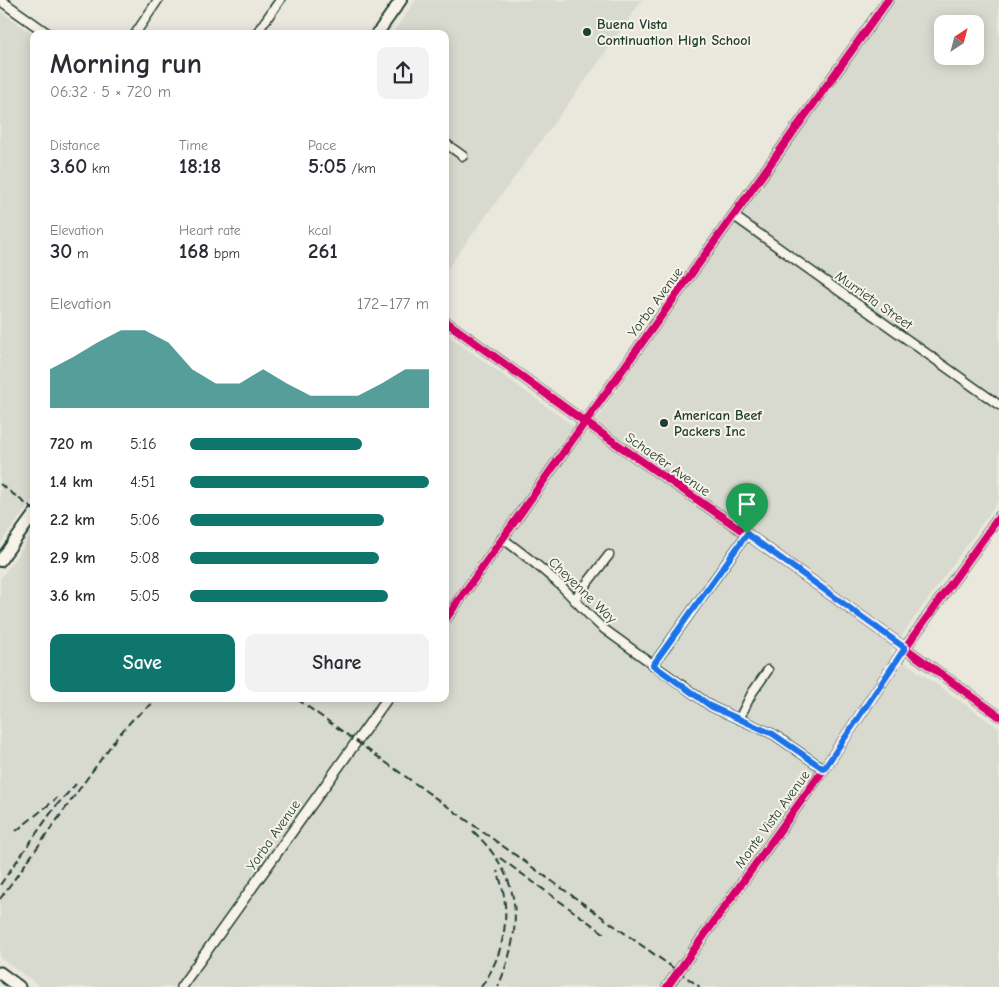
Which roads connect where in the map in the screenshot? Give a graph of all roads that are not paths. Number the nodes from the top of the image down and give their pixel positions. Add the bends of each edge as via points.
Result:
1 (0, 0) edge
2 (158, 0) edge
3 (280, 0) edge
4 (888, 0) edge
5 (398, 1) edge
6 (42, 30) edge
7 (138, 30) edge
8 (259, 30) edge
9 (379, 30) edge
10 (449, 146) edge
11 (463, 156) dead end
12 (734, 216) junction
13 (449, 324) edge
14 (999, 404) edge
15 (585, 422) junction
16 (999, 517) edge
17 (30, 520) edge
18 (747, 534) junction
19 (502, 538) junction
20 (609, 555) dead end
21 (0, 561) edge
22 (574, 600) junction
23 (449, 614) edge
24 (905, 648) junction
25 (653, 665) junction
26 (768, 670) dead end
27 (386, 702) edge
28 (999, 716) edge
29 (739, 719) junction
30 (824, 769) junction
31 (0, 973) edge
32 (19, 987) edge
33 (181, 987) edge
34 (667, 987) edge

1 - 6 street
2 - 7 street
3 - 8 street
4 - 12 street, Yorba Avenue
5 - 9 main road
10 - 11 street
12 - 14 street, Murrieta Street
12 - 15 street, Yorba Avenue
13 - 15 street, Schaefer Avenue
15 - 18 street, Schaefer Avenue
15 - 19 street, Yorba Avenue
16 - 24 street, Monte Vista Avenue
17 - 21 main road
18 - 24 street, Schaefer Avenue
18 - 25 street
19 - 22 street, Cheyenne Way via 537,564
19 - 23 street, Yorba Avenue
20 - 22 street
22 - 25 street, Cheyenne Way via 604,629
24 - 28 street, Schaefer Avenue
24 - 30 street, Monte Vista Avenue
25 - 29 street, Cheyenne Way via 712,707
26 - 29 street
27 - 33 street, Yorba Avenue
29 - 30 street, Cheyenne Way via 773,734
30 - 34 street, Monte Vista Avenue
31 - 32 main road

